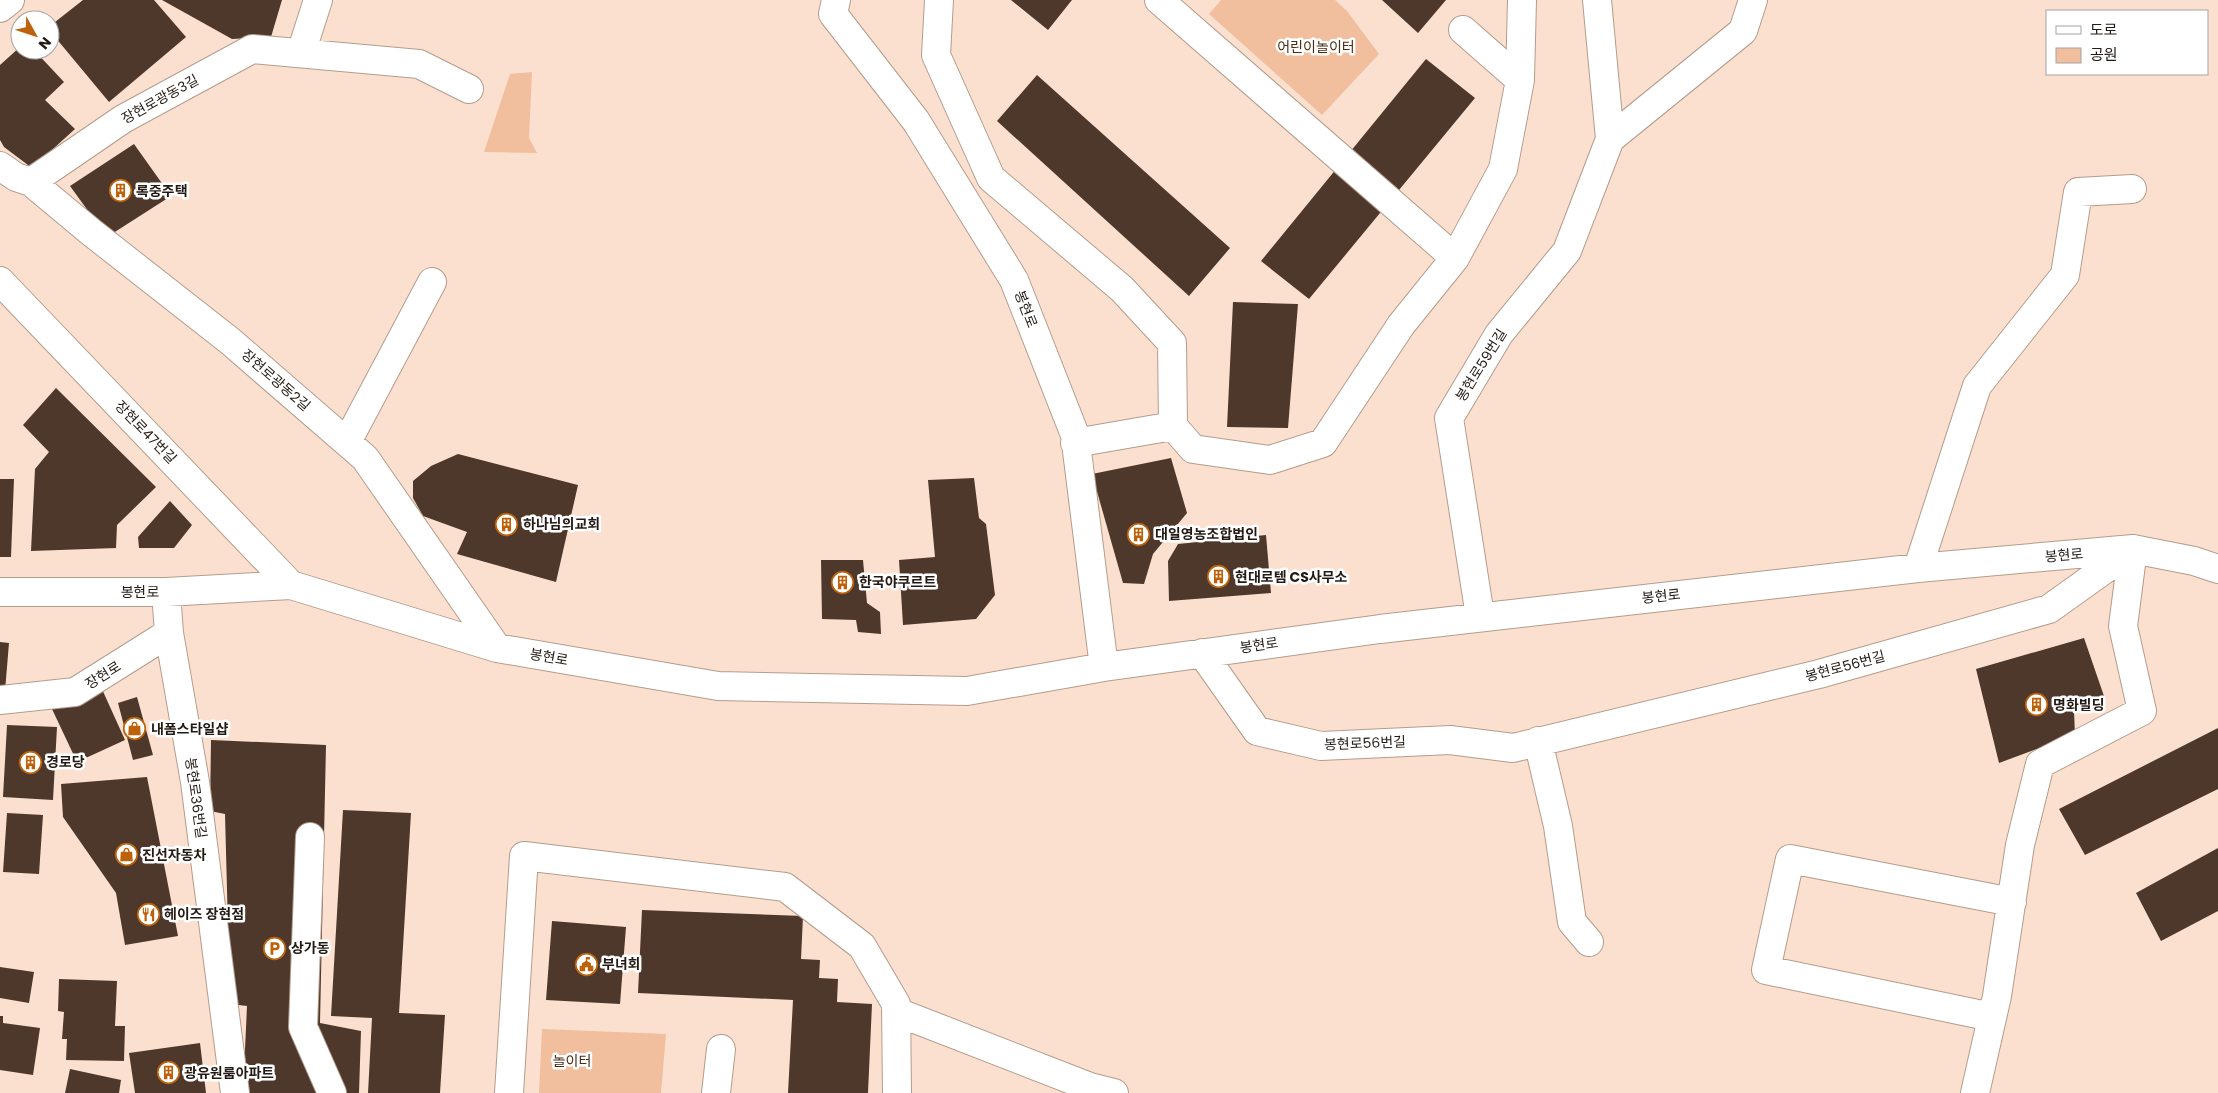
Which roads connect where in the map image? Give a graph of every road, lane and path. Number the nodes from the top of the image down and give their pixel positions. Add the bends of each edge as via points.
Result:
1 (10, 0) edge
2 (318, 0) edge
3 (836, 0) edge
4 (939, 0) edge
5 (1159, 0) edge
6 (1522, 0) edge
7 (1597, 0) edge
8 (1753, 0) edge
9 (0, 8) edge
10 (1463, 30) dead end
11 (301, 53) junction
12 (1520, 80) junction
13 (469, 89) dead end
14 (1610, 139) junction
15 (0, 166) edge
16 (32, 182) junction
17 (2132, 189) dead end
18 (1455, 258) junction
19 (0, 281) edge
20 (432, 282) dead end
21 (1173, 426) junction
22 (347, 442) junction
23 (1076, 444) junction
24 (2133, 548) junction
25 (1918, 568) junction
26 (2218, 569) edge
27 (291, 585) junction
28 (0, 592) edge
29 (166, 592) junction
30 (1480, 616) junction
31 (169, 633) junction
32 (497, 648) junction
33 (1202, 653) junction
34 (1104, 667) junction
35 (0, 700) edge
36 (1538, 741) junction
37 (310, 837) dead end
38 (2012, 902) junction
39 (1589, 942) dead end
40 (897, 1012) junction
41 (1992, 1018) junction
42 (721, 1049) dead end
43 (234, 1093) edge
44 (332, 1093) edge
45 (509, 1093) edge
46 (716, 1093) edge
47 (898, 1093) edge
48 (1114, 1093) edge
49 (1975, 1093) edge

1 - 9 street
2 - 11 street
3 - 23 street, 봉현로 via 833,14 916,121 1014,280 1075,434
4 - 21 street via 936,55 991,178 1122,289 1172,343
5 - 18 street
6 - 12 street
7 - 14 street, 봉현로59번길
8 - 14 street, 봉현로59번길 via 1743,31
10 - 12 street
11 - 13 street, 장현로광동3길 via 419,64
11 - 16 street, 장현로광동3길 via 252,49 123,119
12 - 18 street via 1503,169
14 - 30 street, 봉현로59번길 via 1567,250 1499,334 1449,418
15 - 16 street, 장현로광동2길 via 16,177
16 - 22 street, 장현로광동2길 via 230,340
17 - 25 street via 2078,192 2065,275 1977,386
18 - 21 street via 1401,326 1323,443 1270,460 1193,449
19 - 27 street, 장현로47번길
20 - 22 street
21 - 23 street
22 - 32 street, 장현로광동2길 via 365,458
23 - 34 street, 봉현로
24 - 25 street, 봉현로
24 - 26 street, 봉현로
24 - 36 street, 봉현로56번길 via 2049,609 1819,674
24 - 38 street via 2123,626 2142,711 2040,764 2020,845
25 - 30 street, 봉현로
27 - 29 street, 봉현로
27 - 32 street, 봉현로
28 - 29 street, 봉현로
29 - 31 street, 봉현로36번길
30 - 33 street, 봉현로
31 - 35 street, 장현로 via 75,692
31 - 43 street, 봉현로36번길 via 195,782
32 - 34 street, 봉현로 via 718,686 967,691
33 - 34 street, 봉현로
33 - 36 street, 봉현로56번길 via 1257,731 1321,746 1450,740 1513,748
36 - 39 street via 1558,826 1572,922
37 - 44 street via 303,1027
38 - 41 street
38 - 41 street via 1790,859 1766,970
40 - 45 street via 896,1004 862,946 785,887 524,856
40 - 47 street
40 - 48 street via 1090,1087
41 - 49 street
42 - 46 street

